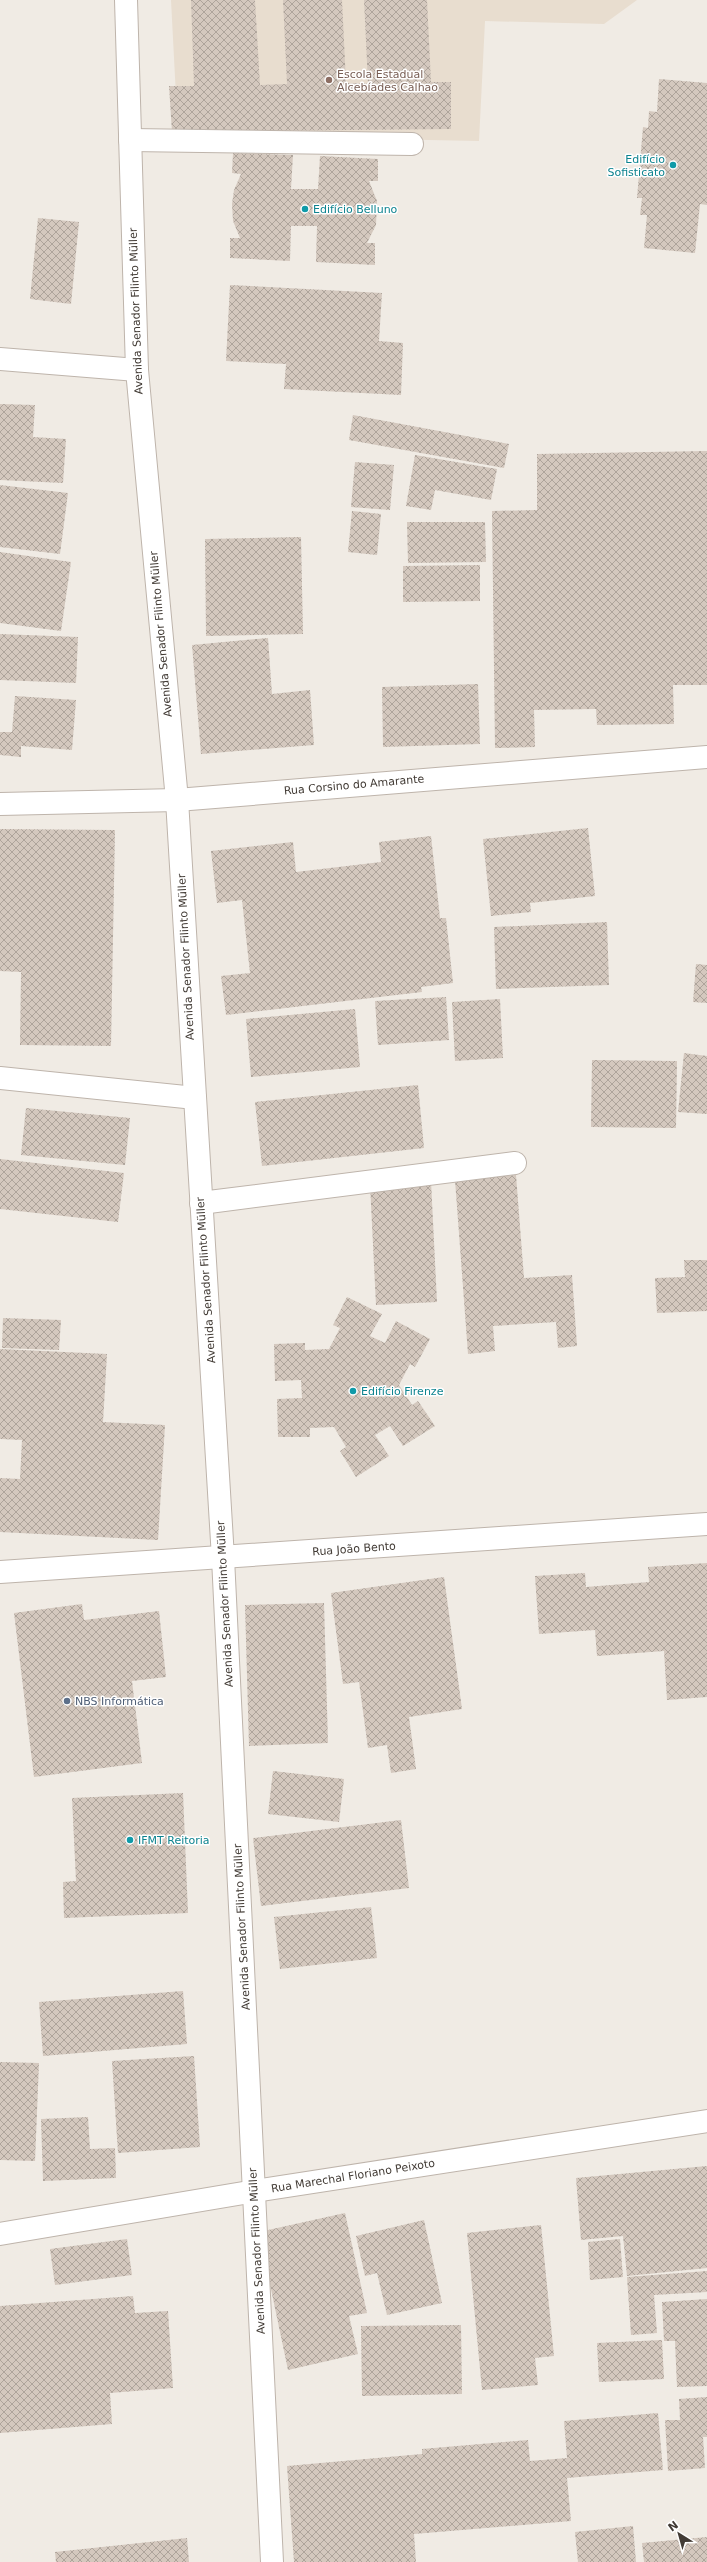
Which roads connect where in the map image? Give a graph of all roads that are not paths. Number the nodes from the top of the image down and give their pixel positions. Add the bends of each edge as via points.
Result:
1 (126, 0) edge
2 (130, 140) junction
3 (412, 144) dead end
4 (0, 359) edge
5 (137, 370) junction
6 (707, 757) edge
7 (177, 800) junction
8 (0, 804) edge
9 (0, 1078) edge
10 (195, 1098) junction
11 (515, 1163) dead end
12 (202, 1203) junction
13 (707, 1524) edge
14 (223, 1558) junction
15 (0, 1572) edge
16 (707, 2121) edge
17 (255, 2192) junction
18 (0, 2234) edge
19 (272, 2562) edge

1 - 2 street, Avenida Senador Filinto Müller
2 - 3 street
2 - 5 street, Avenida Senador Filinto Müller
4 - 5 street
5 - 7 street, Avenida Senador Filinto Müller
6 - 7 street, Rua Corsino do Amarante
7 - 8 street, Rua Corsino do Amarante
7 - 10 street, Avenida Senador Filinto Müller
9 - 10 street
10 - 12 street, Avenida Senador Filinto Müller
11 - 12 street
12 - 14 street, Avenida Senador Filinto Müller
13 - 14 street, Rua João Bento
14 - 15 street, Rua João Bento
14 - 17 street, Avenida Senador Filinto Müller
16 - 17 street, Rua Marechal Floriano Peixoto
17 - 18 street, Rua Marechal Floriano Peixoto
17 - 19 street, Avenida Senador Filinto Müller

